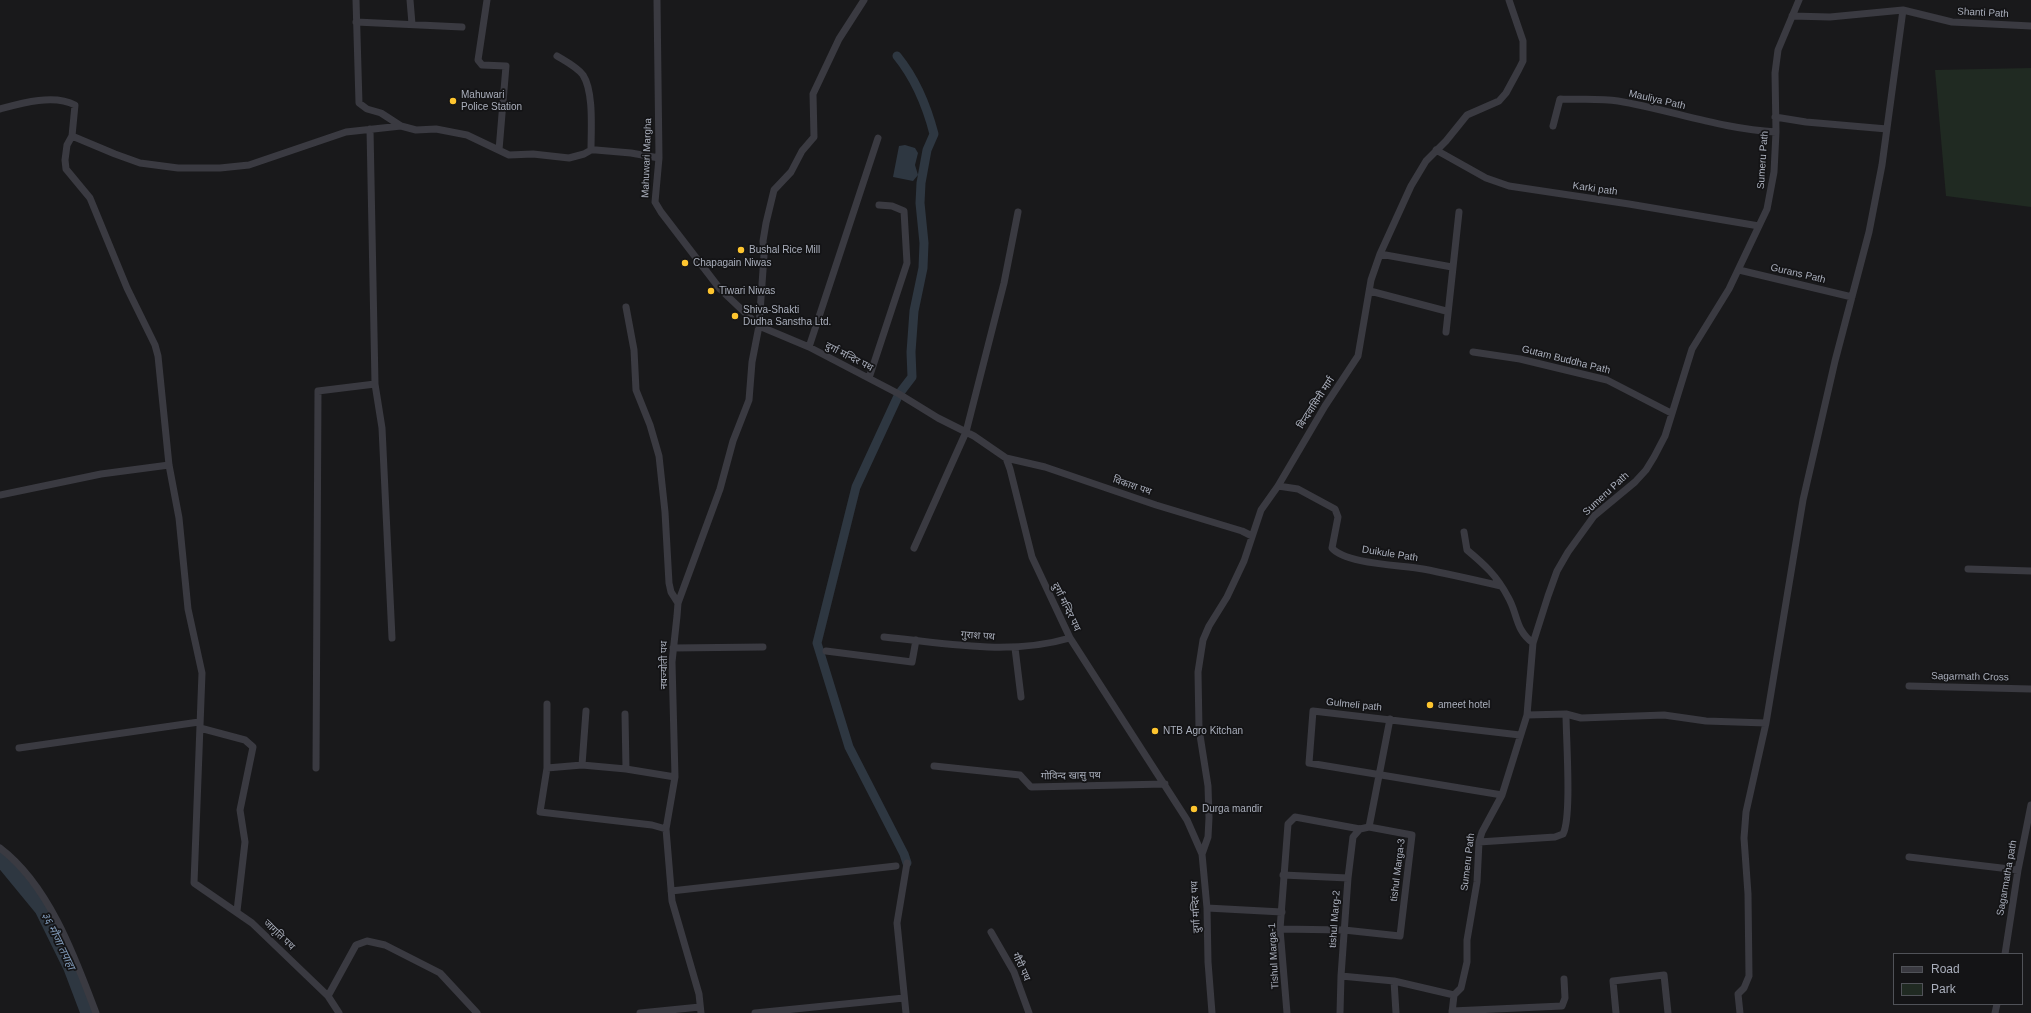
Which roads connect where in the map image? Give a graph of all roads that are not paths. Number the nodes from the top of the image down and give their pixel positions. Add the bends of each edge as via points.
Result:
1 (356, 0) edge
2 (410, 0) edge
3 (487, 0) edge
4 (657, 0) edge
5 (864, 0) edge
6 (1509, 0) edge
7 (1799, 0) edge
8 (1903, 10) junction
9 (1792, 16) junction
10 (356, 22) junction
11 (412, 24) junction
12 (2031, 26) edge
13 (462, 27) dead end
14 (557, 56) dead end
15 (0, 109) edge
16 (1775, 117) junction
17 (401, 126) junction
18 (1553, 126) dead end
19 (370, 129) junction
20 (1887, 129) junction
21 (1776, 132) junction
22 (72, 136) junction
23 (878, 138) dead end
24 (499, 150) junction
25 (591, 150) junction
26 (1436, 150) junction
27 (659, 158) junction
28 (879, 205) dead end
29 (1018, 212) dead end
30 (1459, 212) dead end
31 (1760, 226) junction
32 (1380, 254) junction
33 (1452, 267) junction
34 (1739, 270) junction
35 (1370, 291) junction
36 (1852, 297) junction
37 (626, 307) dead end
38 (1446, 311) junction
39 (758, 326) junction
40 (1446, 332) dead end
41 (809, 347) junction
42 (1472, 352) dead end
43 (869, 378) junction
44 (375, 384) junction
45 (1671, 413) junction
46 (966, 432) junction
47 (1006, 458) junction
48 (169, 465) junction
49 (1278, 486) junction
50 (0, 495) edge
51 (1464, 532) dead end
52 (1252, 536) junction
53 (914, 548) dead end
54 (1968, 569) dead end
55 (2031, 571) edge
56 (1500, 586) junction
57 (678, 603) junction
58 (884, 637) dead end
59 (392, 638) dead end
60 (1070, 638) junction
61 (916, 640) junction
62 (1533, 643) junction
63 (763, 647) dead end
64 (673, 648) junction
65 (1015, 648) junction
66 (826, 651) dead end
67 (1909, 686) dead end
68 (2031, 688) edge
69 (1021, 697) dead end
70 (547, 704) dead end
71 (586, 711) dead end
72 (625, 714) dead end
73 (1527, 714) junction
74 (1566, 714) junction
75 (1390, 719) junction
76 (1766, 724) junction
77 (200, 725) junction
78 (1520, 735) junction
79 (19, 748) dead end
80 (582, 765) junction
81 (934, 766) dead end
82 (316, 768) dead end
83 (546, 768) junction
84 (626, 769) junction
85 (1378, 773) junction
86 (675, 777) junction
87 (1165, 784) junction
88 (1502, 795) junction
89 (2031, 805) edge
90 (1369, 827) junction
91 (1360, 829) junction
92 (666, 830) junction
93 (1479, 842) junction
94 (0, 848) edge
95 (1202, 854) junction
96 (1909, 857) dead end
97 (907, 863) dead end
98 (896, 866) dead end
99 (2018, 870) junction
100 (1283, 875) junction
101 (1348, 878) junction
102 (671, 891) junction
103 (1207, 908) junction
104 (237, 911) junction
105 (1282, 912) junction
106 (1280, 929) junction
107 (1344, 930) junction
108 (991, 932) dead end
109 (2004, 953) edge
110 (1341, 976) junction
111 (1564, 979) dead end
112 (1394, 981) junction
113 (1454, 994) junction
114 (328, 996) junction
115 (904, 998) junction
116 (700, 1010) edge
117 (1452, 1012) edge
118 (96, 1013) edge
119 (339, 1013) edge
120 (477, 1013) edge
121 (640, 1013) edge
122 (755, 1013) edge
123 (906, 1013) edge
124 (1029, 1013) edge
125 (1212, 1013) edge
126 (1287, 1013) edge
127 (1340, 1013) edge
128 (1396, 1013) edge
129 (1616, 1013) edge
130 (1668, 1013) edge
131 (1740, 1013) edge

1 - 10 street
2 - 11 street
3 - 24 street via 478,60 482,65 506,66
4 - 27 street, Mahuwari Margha
5 - 39 street, नवज्योती पथ via 839,39 813,94 814,137 774,190 763,242
6 - 26 street, बिन्दवासिनी मार्ग via 1523,41 1523,61 1516,76 1499,101 1467,115
7 - 9 street, Sumeru Path
8 - 9 street, Shanti Path via 1830,17
8 - 12 street, Shanti Path via 1952,22
8 - 20 street
9 - 16 street, Sumeru Path via 1778,50
10 - 11 street
10 - 17 street via 359,103
11 - 13 street
14 - 25 street via 582,74 586,81 591,113
15 - 22 street via 47,101 68,101 75,105
16 - 20 street
16 - 21 street, Sumeru Path
17 - 19 street
17 - 24 street via 467,135
18 - 21 street, Mauliya Path via 1560,99 1617,101 1706,122
19 - 22 street via 346,132 249,165 220,168 178,168 140,163
19 - 44 street
20 - 36 street via 1869,232
21 - 31 street, Sumeru Path via 1773,184
22 - 48 street via 67,146 66,169 90,198 127,288 155,345
23 - 41 street
24 - 25 street via 509,155 532,154 568,158
25 - 27 street
26 - 31 street, Karki path via 1486,178 1510,186
26 - 32 street, बिन्दवासिनी मार्ग via 1411,186
27 - 39 street, Mahuwari Margha via 656,202 661,212 720,289
28 - 43 street via 892,206 904,211 907,262
29 - 46 street via 1004,283
30 - 33 street
31 - 34 street, Sumeru Path
32 - 33 street
32 - 35 street, बिन्दवासिनी मार्ग
33 - 38 street
34 - 36 street, Gurans Path
34 - 45 street, Sumeru Path via 1692,349
35 - 38 street
35 - 49 street, बिन्दवासिनी मार्ग via 1358,356
36 - 76 street via 1803,500
37 - 57 street via 634,350 636,390 659,456 669,583
38 - 40 street
39 - 41 street, दुर्गा मन्दिर पथ
39 - 57 street, नवज्योती पथ via 747,406 733,441 718,496
41 - 43 street, दुर्गा मन्दिर पथ
42 - 45 street, Gutam Buddha Path via 1520,359 1607,380
43 - 46 street, दुर्गा मन्दिर पथ
44 - 59 street via 382,428
44 - 82 street via 318,391
45 - 62 street, Sumeru Path via 1665,436 1646,470 1594,516 1568,552 1557,571
46 - 47 street, दुर्गा मन्दिर पथ
46 - 53 street
47 - 52 street, विकाश पथ via 1045,467
47 - 60 street, दुर्गा मन्दिर पथ via 1032,557
48 - 50 street via 101,474
48 - 77 street via 179,518 188,609 202,673
49 - 52 street, बिन्दवासिनी मार्ग via 1261,510
49 - 56 street, Duikule Path via 1298,490 1335,509 1338,517 1332,548 1336,554
51 - 56 street via 1468,550 1495,575
52 - 95 street, बिन्दवासिनी मार्ग via 1244,561 1227,597 1209,626 1199,656 1200,729 1208,786 1209,818 1208,837
54 - 55 street
56 - 62 street via 1509,598 1523,635
57 - 64 street, नवज्योती पथ
58 - 61 street, गुराश पथ
60 - 65 street, गुराश पथ
60 - 87 street, दुर्गा मन्दिर पथ
61 - 65 street, गुराश पथ via 986,648
61 - 66 street via 912,662
62 - 73 street, Sumeru Path
63 - 64 street
64 - 86 street, नवज्योती पथ
65 - 69 street
67 - 68 street, Sagarmath Cross
70 - 83 street
71 - 80 street
72 - 84 street
73 - 74 street
73 - 78 street, Sumeru Path
74 - 76 street via 1581,718 1664,715 1706,721
74 - 93 street via 1567,800 1566,827 1563,834 1555,837
75 - 78 street, Gulmeli path
75 - 85 street
75 - 85 street, Gulmeli path via 1313,711 1309,763
76 - 131 street via 1744,824 1750,936 1749,976 1738,994
77 - 79 street
77 - 104 street, जागृति पथ via 194,883
77 - 104 street via 245,740 253,747 240,810 245,842
78 - 88 street, Sumeru Path
80 - 83 street
80 - 84 street
81 - 87 street, गोविन्द खासु पथ via 1020,775 1031,787
83 - 92 street via 540,812 652,825
84 - 86 street
85 - 88 street, Gulmeli path
85 - 90 street
86 - 92 street, नवज्योती पथ
87 - 95 street, दुर्गा मन्दिर पथ via 1187,820
88 - 93 street, Sumeru Path
89 - 99 street, Sagarmatha path
90 - 91 street, tishul Marga-3
90 - 107 street, tishul Marga-3 via 1412,835 1400,936
91 - 100 street, Tishul Marga-1 via 1295,817 1288,824
91 - 101 street, tishul Marg-2 via 1353,837
92 - 102 street, नवज्योती पथ
93 - 113 street, Sumeru Path via 1477,882 1467,940 1467,962 1461,988
94 - 118 street via 9,854 51,907 78,964
95 - 103 street, दुर्गा मन्दिर पथ
96 - 99 street
97 - 115 street via 897,923
98 - 102 street
99 - 109 street, Sagarmatha path
100 - 101 street
100 - 105 street, Tishul Marga-1
101 - 107 street, tishul Marg-2
102 - 116 street, नवज्योती पथ via 676,918 699,994
103 - 105 street
103 - 125 street, दुर्गा मन्दिर पथ
104 - 114 street, जागृति पथ
105 - 106 street, Tishul Marga-1
106 - 107 street
106 - 126 street, Tishul Marga-1
107 - 110 street, tishul Marg-2
108 - 124 street, गौरी पथ via 1014,972
110 - 112 street
110 - 127 street, tishul Marg-2
111 - 117 street via 1565,998 1562,1006
112 - 113 street
112 - 128 street
113 - 117 street, Sumeru Path
114 - 119 street, जागृति पथ
114 - 120 street via 356,945 367,941 385,946 440,973
115 - 122 street
115 - 123 street
116 - 121 street
129 - 130 street via 1613,980 1664,975

